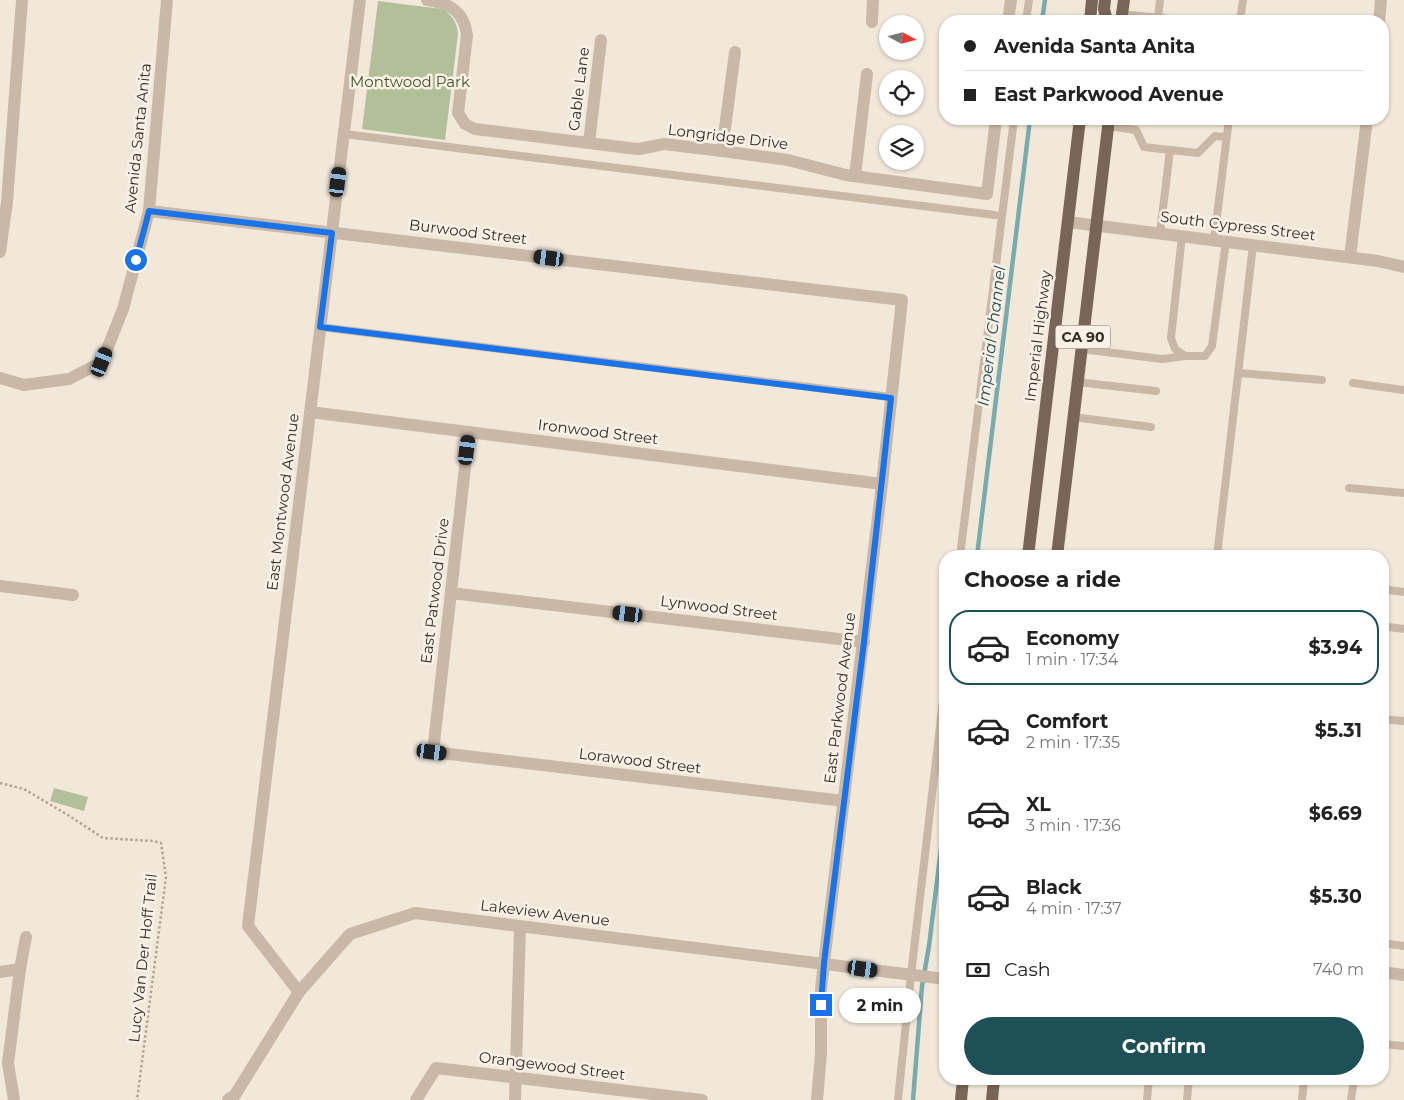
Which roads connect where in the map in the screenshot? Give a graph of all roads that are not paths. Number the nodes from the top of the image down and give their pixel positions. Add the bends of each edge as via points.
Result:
1 (22, 0) edge
2 (167, 0) edge
3 (360, 0) edge
4 (426, 0) edge
5 (874, 0) edge
6 (1011, 0) edge
7 (1029, 0) edge
8 (1092, 0) edge
9 (1105, 0) edge
10 (1124, 0) edge
11 (1160, 0) edge
12 (1243, 0) edge
13 (1381, 0) edge
14 (1009, 15) edge
15 (1027, 15) edge
16 (1091, 15) edge
17 (1106, 15) edge
18 (1122, 15) edge
19 (1158, 15) edge
20 (1241, 15) edge
21 (1380, 15) edge
22 (872, 22) dead end
23 (601, 40) dead end
24 (735, 52) dead end
25 (867, 74) dead end
26 (995, 125) edge
27 (1013, 125) edge
28 (1079, 125) edge
29 (1109, 125) edge
30 (1119, 125) edge
31 (1227, 125) edge
32 (1366, 125) edge
33 (344, 134) junction
34 (1226, 137) junction
35 (589, 143) junction
36 (1170, 150) junction
37 (722, 151) junction
38 (855, 176) junction
39 (149, 211) junction
40 (995, 215) dead end
41 (1068, 222) junction
42 (1096, 225) junction
43 (332, 233) junction
44 (1160, 233) junction
45 (1182, 236) junction
46 (1220, 240) junction
47 (1253, 244) junction
48 (0, 252) edge
49 (1350, 257) junction
50 (1404, 266) edge
51 (902, 300) joint
52 (320, 327) junction
53 (1081, 349) junction
54 (1185, 356) junction
55 (1239, 373) junction
56 (0, 378) edge
57 (1322, 380) dead end
58 (1077, 382) junction
59 (1353, 383) dead end
60 (1404, 390) edge
61 (1156, 392) dead end
62 (891, 398) junction
63 (310, 412) junction
64 (1073, 417) junction
65 (1151, 427) dead end
66 (469, 432) junction
67 (882, 484) junction
68 (1349, 488) dead end
69 (1404, 493) edge
70 (961, 550) edge
71 (1029, 550) edge
72 (1058, 550) edge
73 (1218, 550) edge
74 (0, 586) edge
75 (1389, 590) edge
76 (1404, 592) edge
77 (451, 593) junction
78 (73, 595) dead end
79 (1389, 627) edge
80 (1404, 629) edge
81 (864, 642) junction
82 (1389, 720) edge
83 (1404, 721) edge
84 (939, 735) edge
85 (432, 752) joint
86 (844, 801) junction
87 (520, 927) junction
88 (26, 937) dead end
89 (1389, 944) edge
90 (1404, 946) edge
91 (824, 963) junction
92 (20, 969) junction
93 (0, 972) edge
94 (1389, 973) edge
95 (911, 975) junction
96 (1404, 975) edge
97 (939, 978) edge
98 (299, 992) junction
99 (1389, 1045) edge
100 (1404, 1046) edge
101 (517, 1078) junction
102 (962, 1085) edge
103 (993, 1085) edge
104 (1148, 1085) edge
105 (1188, 1085) edge
106 (1303, 1085) edge
107 (1353, 1085) edge
108 (667, 1098) edge
109 (14, 1100) edge
110 (228, 1100) edge
111 (416, 1100) edge
112 (515, 1100) edge
113 (702, 1100) edge
114 (817, 1100) edge
115 (898, 1100) edge
116 (961, 1100) edge
117 (992, 1100) edge
118 (1147, 1100) edge
119 (1186, 1100) edge
120 (1302, 1100) edge
121 (1352, 1100) edge

1 - 48 street via 8,202
2 - 39 street, Avenida Santa Anita
3 - 33 street, East Montwood Avenue
4 - 35 street, Longridge Drive via 446,4 458,14 466,30 458,110 464,124 475,129
5 - 22 street
6 - 14 street
7 - 15 lane
8 - 16 main road
9 - 17 main road
10 - 18 main road
11 - 19 lane
12 - 20 lane
13 - 21 street
23 - 35 street, Gable Lane
24 - 37 street
25 - 38 street
26 - 38 street, Longridge Drive via 987,194
27 - 70 lane
28 - 41 main road, Imperial Highway / CA 90
29 - 42 main road, CA 90
30 - 36 lane via 1136,130 1144,147
31 - 34 lane
32 - 49 street
33 - 40 lane
33 - 43 street, East Montwood Avenue
34 - 36 lane via 1215,136 1198,153
34 - 46 lane
35 - 37 street, Longridge Drive via 639,149 664,144
36 - 44 lane
37 - 38 street, Longridge Drive via 788,160
39 - 43 street, Burwood Street
39 - 56 street, Avenida Santa Anita via 123,308 102,362 69,379 24,385
41 - 42 street, South Cypress Street
41 - 71 main road, Imperial Highway / CA 90
42 - 44 street, South Cypress Street
42 - 53 main road, CA 90
43 - 51 street, Burwood Street
43 - 52 street, East Montwood Avenue
44 - 45 street, South Cypress Street
45 - 46 street, South Cypress Street
45 - 54 lane via 1171,338 1176,349
46 - 47 street, South Cypress Street
46 - 54 lane via 1212,346 1205,356
47 - 49 street, South Cypress Street
47 - 55 lane
49 - 50 street, South Cypress Street
51 - 62 street, East Parkwood Avenue
52 - 62 lane
52 - 63 street, East Montwood Avenue
53 - 54 lane via 1162,359
53 - 58 main road, CA 90
55 - 57 lane
55 - 73 lane
58 - 61 lane
58 - 64 main road, CA 90
59 - 60 lane
62 - 67 street, East Parkwood Avenue
63 - 66 street, Ironwood Street
63 - 98 street, East Montwood Avenue via 248,926
64 - 65 lane
64 - 72 main road, CA 90
66 - 67 street, Ironwood Street
66 - 77 street, East Patwood Drive
67 - 81 street, East Parkwood Avenue
68 - 69 lane
74 - 78 street
75 - 76 lane
77 - 81 street, Lynwood Street
77 - 85 street, East Patwood Drive
79 - 80 lane
81 - 86 street, East Parkwood Avenue
82 - 83 lane
84 - 95 lane
85 - 86 street, Lorawood Street
86 - 91 street, East Parkwood Avenue
87 - 91 street, Lakeview Avenue
87 - 98 street, Lakeview Avenue via 415,913 350,934
87 - 101 street
88 - 92 street
89 - 90 lane
91 - 95 street, Lakeview Avenue
91 - 114 street, East Parkwood Avenue
92 - 93 street
92 - 109 street via 8,1063
94 - 96 street
95 - 97 street, Lakeview Avenue
95 - 115 lane
98 - 110 street, Lakeview Avenue via 236,1095
99 - 100 lane
101 - 108 street, Orangewood Street
101 - 111 street, Orangewood Street via 436,1068
101 - 112 street
102 - 116 main road
103 - 117 main road
104 - 118 lane
105 - 119 lane
106 - 120 lane
107 - 121 lane
108 - 113 street, Orangewood Street

